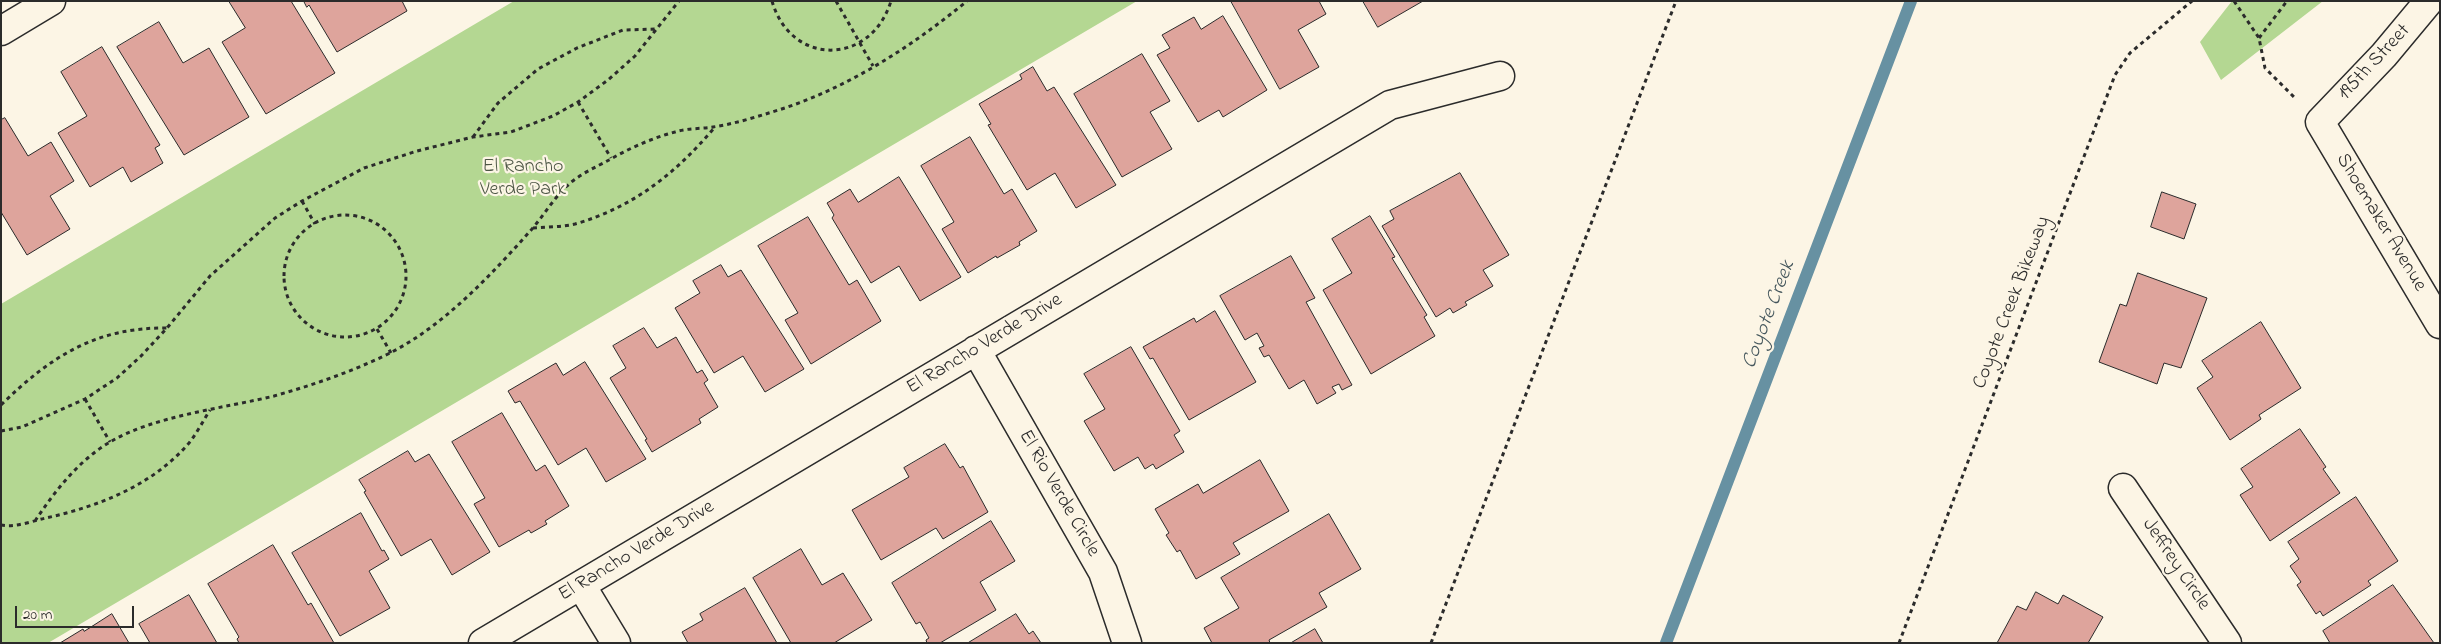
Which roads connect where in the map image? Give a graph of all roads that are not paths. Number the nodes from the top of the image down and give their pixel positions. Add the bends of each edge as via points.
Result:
1 (51, 1) edge
2 (2429, 1) edge
3 (1, 31) edge
4 (1500, 76) dead end
5 (2320, 122) joint
6 (2440, 324) edge
7 (976, 350) junction
8 (2123, 488) dead end
9 (581, 586) junction
10 (483, 643) edge
11 (616, 643) edge
12 (1127, 643) edge
13 (2227, 643) edge

1 - 3 street
2 - 5 street, 195th Street via 2384,55
4 - 7 street, El Rancho Verde Drive via 1390,105
5 - 6 street, Shoemaker Avenue
7 - 9 street, El Rancho Verde Drive
7 - 12 street, El Rio Verde Circle via 1103,572
8 - 13 street, Jeffrey Circle
9 - 10 street, El Rancho Verde Drive
9 - 11 street

